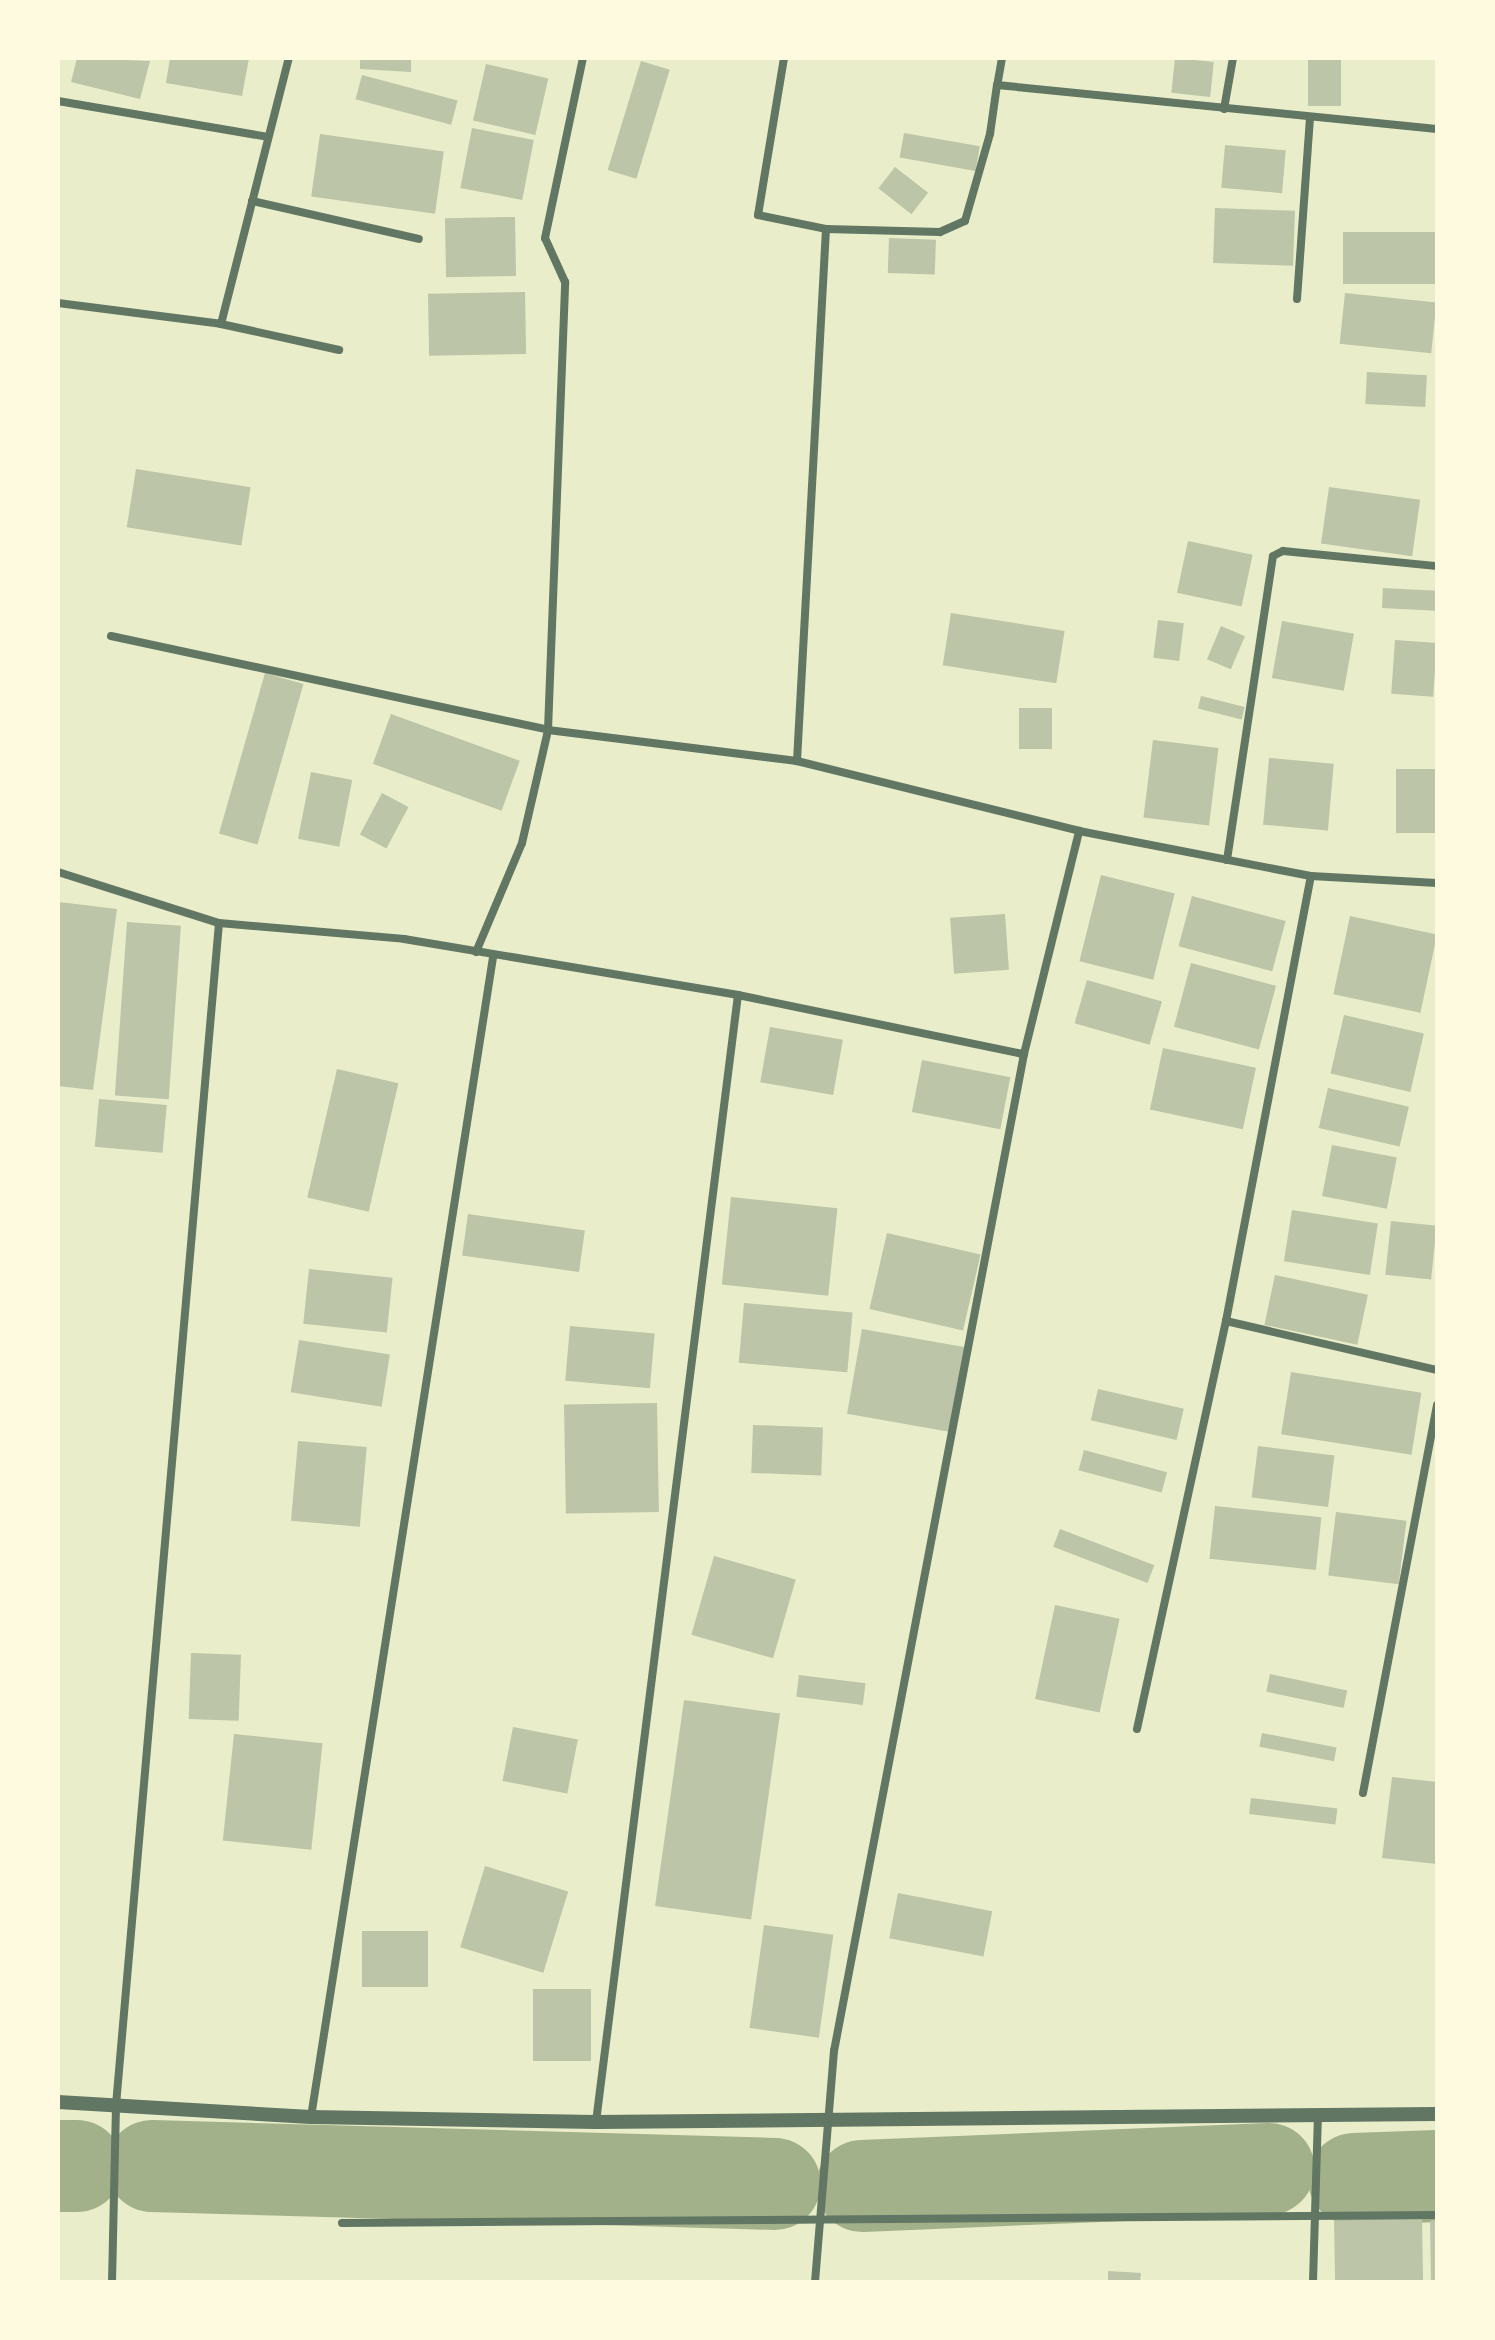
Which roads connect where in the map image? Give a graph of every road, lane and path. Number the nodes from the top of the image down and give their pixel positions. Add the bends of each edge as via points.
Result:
1 (289, 58) edge
2 (583, 58) edge
3 (784, 58) edge
4 (1002, 58) edge
5 (1233, 58) edge
6 (997, 85) junction
7 (58, 101) edge
8 (1224, 109) junction
9 (1310, 118) junction
10 (1437, 129) edge
11 (268, 137) junction
12 (252, 201) junction
13 (826, 229) junction
14 (419, 239) dead end
15 (1297, 299) dead end
16 (58, 303) edge
17 (221, 324) junction
18 (339, 350) dead end
19 (1437, 566) edge
20 (111, 636) dead end
21 (548, 730) junction
22 (797, 761) junction
23 (1079, 831) junction
24 (1227, 860) junction
25 (58, 872) edge
26 (1311, 876) junction
27 (1437, 883) edge
28 (219, 923) junction
29 (476, 952) junction
30 (493, 957) junction
31 (738, 995) junction
32 (1024, 1054) junction
33 (1226, 1321) junction
34 (1437, 1370) edge
35 (1437, 1405) edge
36 (1137, 1729) dead end
37 (1363, 1793) dead end
38 (58, 2102) edge
39 (116, 2105) junction
40 (1437, 2114) edge
41 (1318, 2116) junction
42 (311, 2117) junction
43 (825, 2121) junction
44 (596, 2122) junction
45 (1437, 2215) edge
46 (1315, 2216) junction
47 (823, 2219) junction
48 (342, 2223) dead end
49 (112, 2282) edge
50 (815, 2282) edge
51 (1313, 2282) edge

1 - 11 street
2 - 21 street via 545,238 565,282
3 - 13 street via 758,215
4 - 6 street
5 - 8 street
6 - 8 street
6 - 13 street via 990,134 965,221 940,232
7 - 11 street
8 - 9 street
9 - 10 street
9 - 15 street
11 - 12 street
12 - 14 street
12 - 17 street
13 - 22 street
16 - 17 street
17 - 18 street
19 - 24 street via 1283,551 1273,556
20 - 21 street
21 - 22 street
21 - 29 street via 522,843
22 - 23 street
23 - 24 street
23 - 32 street
24 - 26 street
25 - 28 street
26 - 27 street
26 - 33 street
28 - 29 street via 404,939
28 - 39 street
29 - 30 street
30 - 31 street
30 - 42 street
31 - 32 street
31 - 44 street
32 - 43 street
33 - 34 street
33 - 36 street
35 - 37 street
38 - 39 street
39 - 42 street
39 - 49 street
40 - 41 street
41 - 43 street
41 - 46 street
42 - 44 street
43 - 44 street
43 - 47 street
45 - 46 street
46 - 47 street
46 - 51 street
47 - 48 street
47 - 50 street

